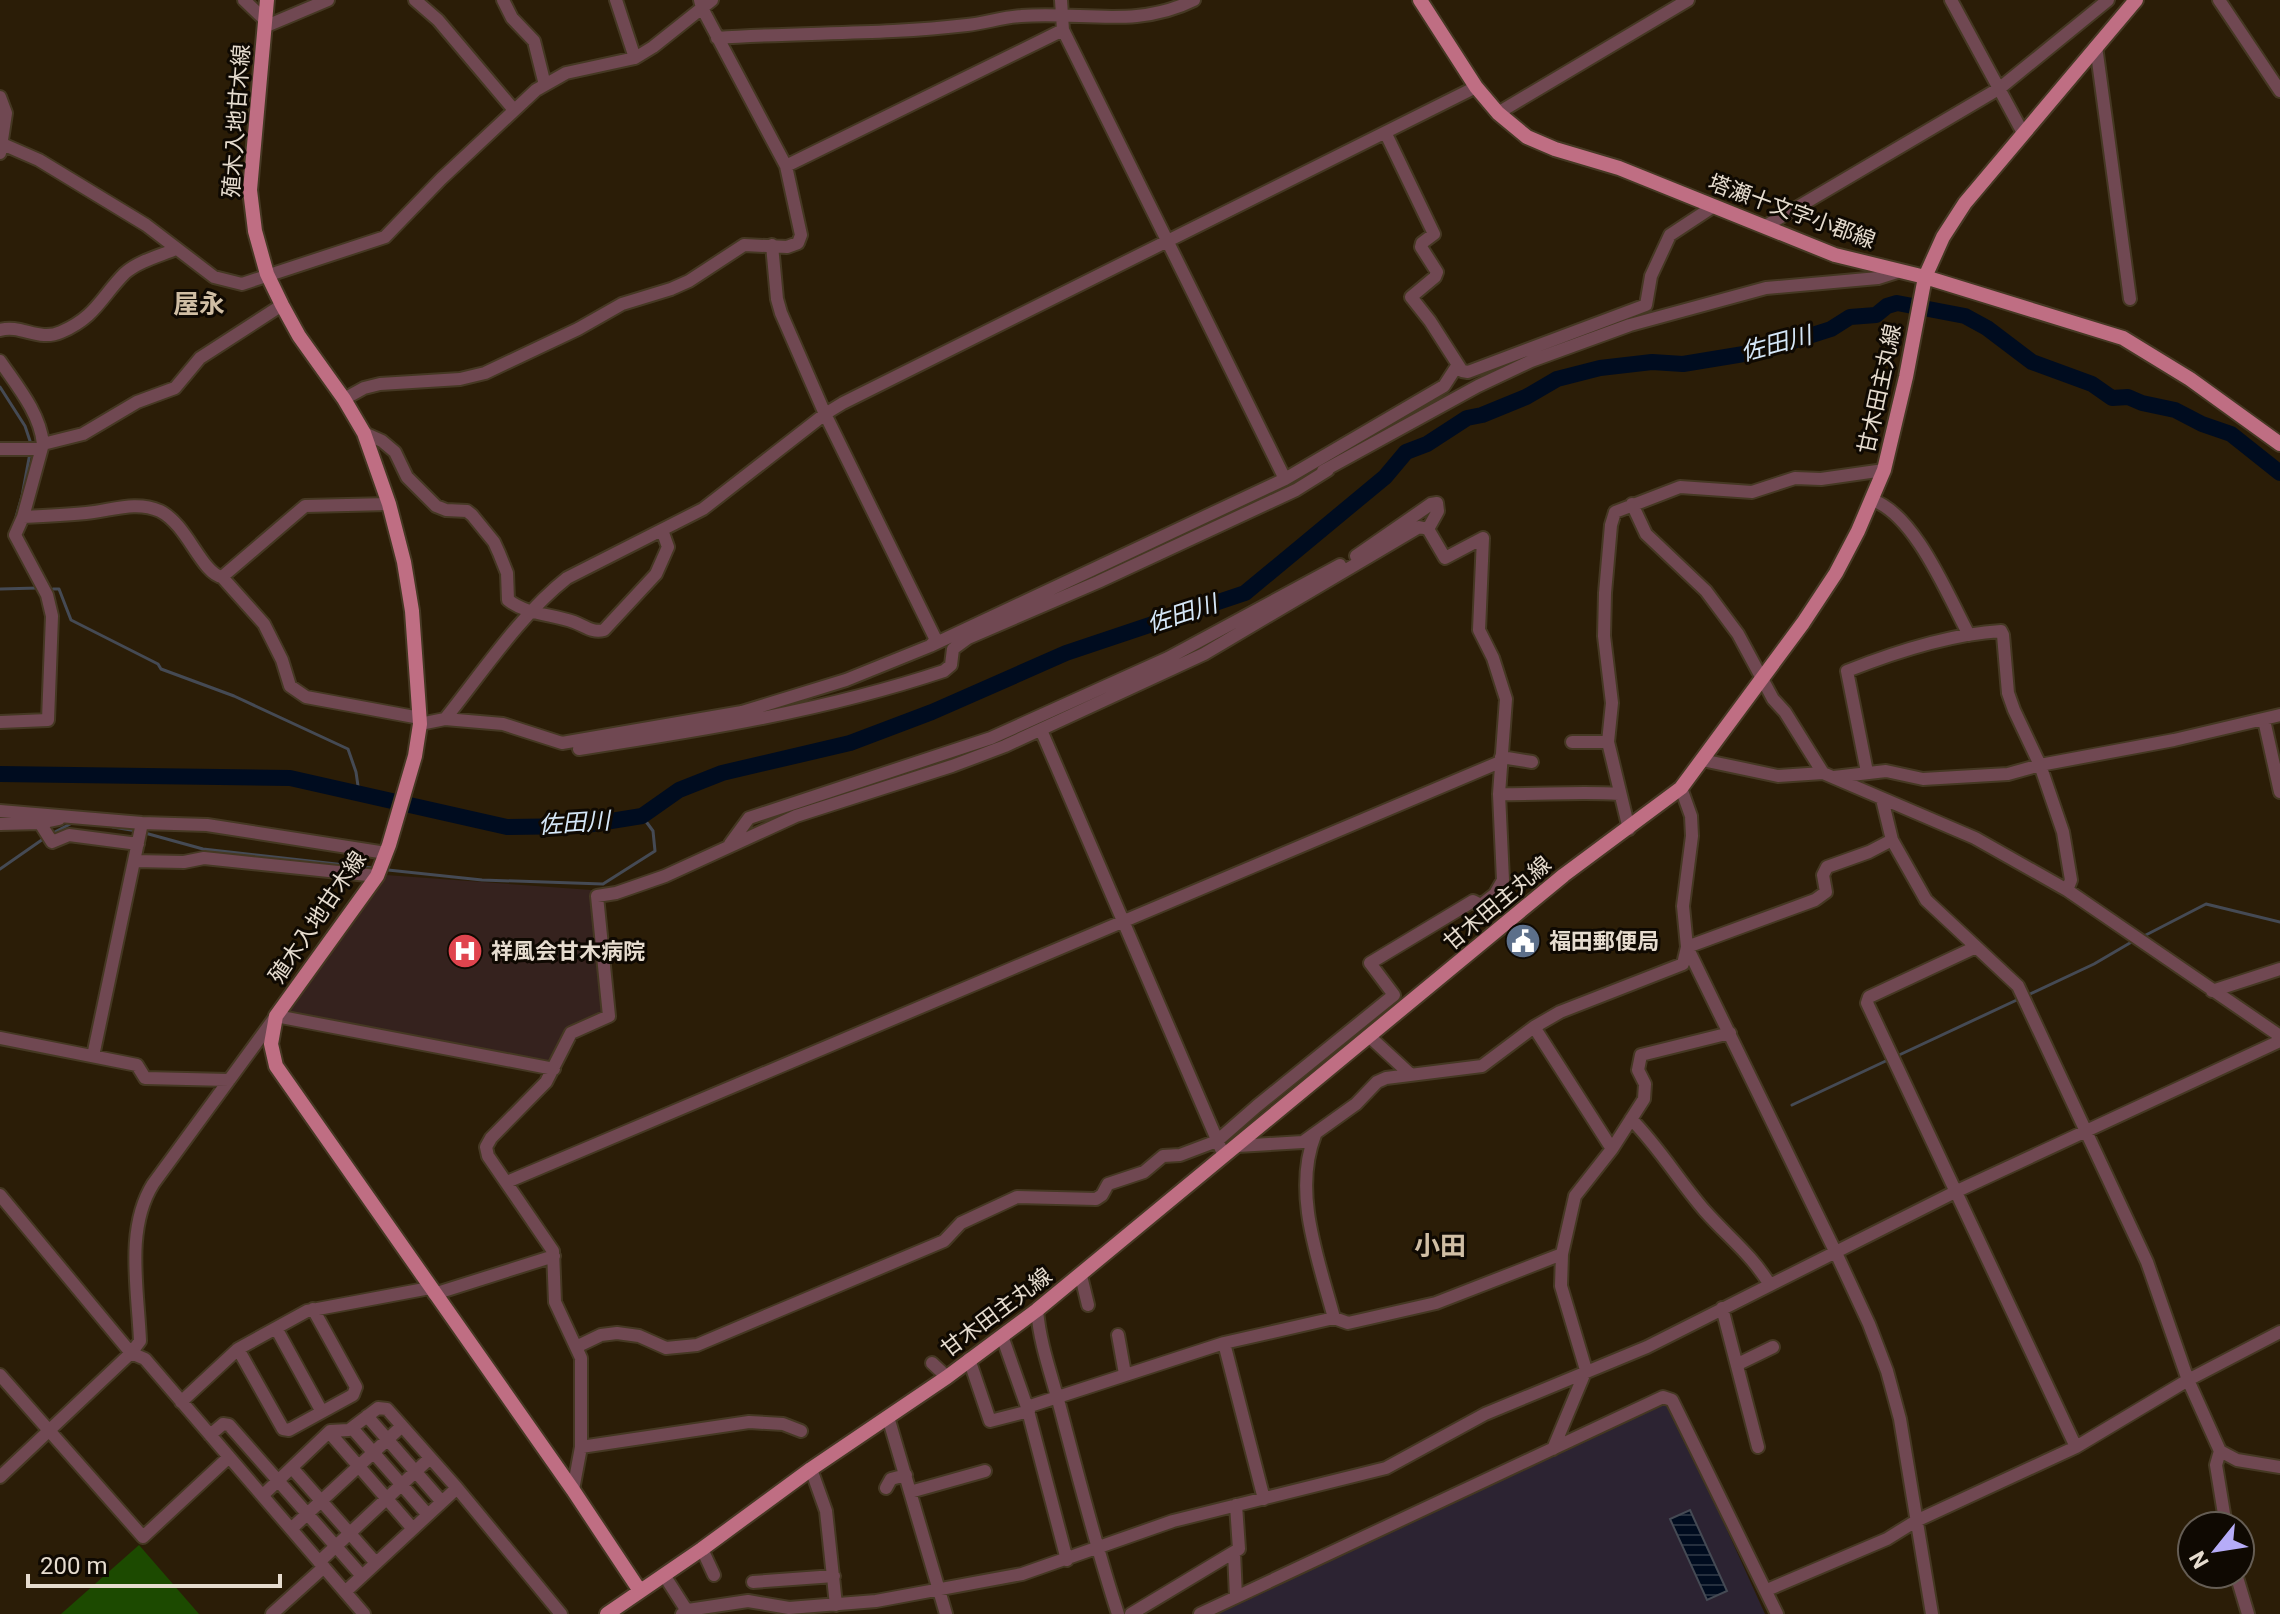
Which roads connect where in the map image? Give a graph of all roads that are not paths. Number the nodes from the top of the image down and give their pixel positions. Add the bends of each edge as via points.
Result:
1 (244, 0) edge
2 (267, 0) edge
3 (328, 0) edge
4 (415, 0) edge
5 (503, 0) edge
6 (616, 0) edge
7 (1062, 0) edge
8 (1194, 0) edge
9 (1420, 0) edge
10 (1688, 0) edge
11 (1951, 0) edge
12 (2108, 0) edge
13 (2136, 0) edge
14 (2219, 0) edge
15 (705, 3) edge
16 (1061, 15) junction
17 (264, 24) junction
18 (1063, 30) junction
19 (717, 38) junction
20 (2096, 46) junction
21 (635, 58) junction
22 (545, 85) junction
23 (1476, 87) junction
24 (2000, 88) junction
25 (2280, 91) edge
26 (0, 97) edge
27 (514, 110) junction
28 (1498, 113) junction
29 (2023, 133) junction
30 (1386, 134) junction
31 (0, 143) edge
32 (0, 153) edge
33 (786, 166) junction
34 (1714, 206) junction
35 (1764, 227) junction
36 (1167, 242) junction
37 (772, 245) junction
38 (176, 249) junction
39 (1897, 272) junction
40 (267, 274) junction
41 (1924, 283) junction
42 (2130, 299) dead end
43 (282, 305) junction
44 (0, 330) edge
45 (0, 361) edge
46 (1457, 366) junction
47 (344, 399) junction
48 (825, 414) junction
49 (364, 433) junction
50 (2280, 444) edge
51 (42, 446) junction
52 (0, 449) edge
53 (1328, 470) junction
54 (1884, 470) junction
55 (1285, 479) junction
56 (1872, 500) junction
57 (389, 504) junction
58 (1632, 504) junction
59 (23, 517) junction
60 (1428, 529) junction
61 (662, 530) junction
62 (222, 577) junction
63 (531, 612) junction
64 (1969, 635) junction
65 (930, 646) junction
66 (953, 649) junction
67 (1761, 679) junction
68 (2280, 715) edge
69 (450, 720) junction
70 (2264, 720) junction
71 (420, 721) junction
72 (0, 722) edge
73 (1041, 730) junction
74 (1572, 742) dead end
75 (1608, 742) junction
76 (1501, 760) junction
77 (1702, 760) junction
78 (1532, 762) dead end
79 (2040, 765) junction
80 (1867, 772) junction
81 (1829, 775) junction
82 (1681, 788) junction
83 (2280, 792) edge
84 (1499, 794) junction
85 (1619, 794) junction
86 (1882, 799) junction
87 (0, 811) edge
88 (68, 816) junction
89 (0, 824) edge
90 (1629, 829) junction
91 (46, 832) junction
92 (140, 834) junction
93 (1892, 840) junction
94 (730, 845) junction
95 (388, 849) junction
96 (134, 861) junction
97 (377, 876) junction
98 (2067, 890) junction
99 (1122, 922) junction
100 (1687, 947) junction
101 (1976, 947) junction
102 (2280, 969) edge
103 (2212, 991) junction
104 (276, 1016) junction
105 (1534, 1027) junction
106 (1730, 1033) junction
107 (1370, 1037) junction
108 (0, 1038) edge
109 (2280, 1039) edge
110 (93, 1056) junction
111 (554, 1069) junction
112 (1411, 1075) junction
113 (229, 1080) junction
114 (1631, 1119) junction
115 (2087, 1131) junction
116 (1315, 1135) junction
117 (1217, 1141) junction
118 (1237, 1146) junction
119 (1612, 1149) junction
120 (1224, 1156) junction
121 (507, 1182) junction
122 (1955, 1192) junction
123 (0, 1195) edge
124 (1836, 1253) junction
125 (1562, 1254) junction
126 (554, 1256) junction
127 (1081, 1276) junction
128 (1770, 1285) junction
129 (432, 1291) junction
130 (1088, 1305) dead end
131 (1722, 1308) junction
132 (313, 1309) junction
133 (1037, 1310) junction
134 (1334, 1318) junction
135 (276, 1328) junction
136 (2280, 1332) edge
137 (1118, 1335) dead end
138 (1002, 1336) junction
139 (1224, 1343) junction
140 (576, 1347) junction
141 (1773, 1347) dead end
142 (238, 1349) junction
143 (131, 1353) junction
144 (969, 1359) junction
145 (932, 1363) dead end
146 (1738, 1364) junction
147 (1586, 1370) junction
148 (1125, 1374) junction
149 (0, 1375) edge
150 (947, 1377) junction
151 (2188, 1380) junction
152 (1058, 1397) junction
153 (181, 1402) junction
154 (1028, 1409) junction
155 (322, 1412) junction
156 (367, 1416) junction
157 (888, 1417) junction
158 (402, 1426) junction
159 (352, 1428) junction
160 (47, 1431) junction
161 (801, 1431) dead end
162 (329, 1432) junction
163 (210, 1435) junction
164 (387, 1439) junction
165 (581, 1447) junction
166 (1758, 1447) dead end
167 (2076, 1447) junction
168 (1553, 1449) junction
169 (2220, 1451) junction
170 (374, 1452) junction
171 (229, 1457) junction
172 (430, 1458) junction
173 (358, 1466) junction
174 (2280, 1467) edge
175 (292, 1468) junction
176 (811, 1469) junction
177 (985, 1471) dead end
178 (416, 1472) junction
179 (906, 1475) junction
180 (0, 1477) edge
181 (278, 1480) junction
182 (402, 1484) junction
183 (457, 1488) junction
184 (886, 1488) dead end
185 (573, 1490) junction
186 (910, 1492) junction
187 (263, 1495) junction
188 (387, 1498) junction
189 (1264, 1499) junction
190 (321, 1501) junction
191 (442, 1502) junction
192 (1236, 1505) junction
193 (2223, 1510) edge
194 (307, 1514) junction
195 (428, 1515) junction
196 (1916, 1521) junction
197 (291, 1529) junction
198 (413, 1529) junction
199 (349, 1533) junction
200 (336, 1546) junction
201 (702, 1549) junction
202 (1097, 1549) junction
203 (1234, 1552) junction
204 (1067, 1560) junction
205 (376, 1563) junction
206 (321, 1564) junction
207 (664, 1575) junction
208 (714, 1575) dead end
209 (362, 1576) junction
210 (834, 1576) junction
211 (753, 1582) dead end
212 (940, 1590) junction
213 (1767, 1590) junction
214 (2241, 1590) edge
215 (640, 1591) junction
216 (345, 1592) junction
217 (1236, 1597) junction
218 (836, 1605) junction
219 (686, 1613) edge
220 (272, 1614) edge
221 (364, 1614) edge
222 (561, 1614) edge
223 (607, 1614) edge
224 (946, 1614) edge
225 (1118, 1614) edge
226 (1131, 1614) edge
227 (1200, 1614) edge
228 (1777, 1614) edge
229 (1932, 1614) edge
230 (2248, 1614) edge

1 - 17 street
2 - 17 main road, 殖木入地甘木線
3 - 17 street
4 - 27 street
5 - 22 street via 534,41
6 - 21 street
7 - 16 street
8 - 16 street via 1124,19
9 - 23 main road, 塔瀬十文字小郡線
10 - 28 street
11 - 24 street
12 - 24 street
13 - 20 main road, 甘木田主丸線
14 - 25 street
15 - 19 street
15 - 21 street
16 - 18 street
16 - 19 street
17 - 40 main road, 殖木入地甘木線 via 250,190
18 - 33 street
18 - 36 street
19 - 33 street
20 - 29 main road, 甘木田主丸線
20 - 42 street
21 - 22 street via 566,73
22 - 27 street
23 - 28 main road, 塔瀬十文字小郡線
23 - 30 street
24 - 29 street
24 - 35 street
26 - 31 street via 6,113
27 - 40 street via 385,237
28 - 34 main road, 塔瀬十文字小郡線 via 1527,137
29 - 41 main road, 甘木田主丸線 via 1965,203 1943,237
30 - 36 street
30 - 46 street via 1434,234 1421,247 1437,272 1412,302
31 - 32 street
31 - 38 street via 39,160
33 - 37 street via 800,239 793,245
34 - 35 main road, 塔瀬十文字小郡線
34 - 46 street via 1670,235 1651,276 1646,305 1468,372
35 - 39 main road, 塔瀬十文字小郡線
36 - 48 street
36 - 55 street
37 - 47 street via 744,245 689,281 622,304 485,373 380,384
37 - 48 street via 781,313
38 - 40 street via 214,277 242,284
38 - 44 street via 135,266 90,316 61,332 48,336
39 - 41 main road, 塔瀬十文字小郡線
39 - 53 street via 1766,288 1630,325 1478,386
40 - 43 main road, 殖木入地甘木線
41 - 50 main road, 塔瀬十文字小郡線 via 2123,338
41 - 54 main road, 甘木田主丸線
43 - 47 main road, 殖木入地甘木線
43 - 51 street via 200,358 175,388 137,402 83,434
45 - 51 street via 36,417
46 - 55 street via 1444,386
47 - 49 main road, 殖木入地甘木線
48 - 61 street via 718,500
48 - 65 street via 936,640
49 - 57 main road, 殖木入地甘木線
49 - 63 street via 395,452 407,477 436,506 472,515 494,542 507,573 508,600
51 - 52 street
51 - 59 street
53 - 55 street
53 - 66 street via 1296,490
54 - 56 main road, 甘木田主丸線
54 - 58 street via 1795,478 1752,492 1680,487
55 - 65 street
56 - 64 street via 1908,527
56 - 67 main road, 甘木田主丸線 via 1836,573
57 - 62 street via 305,506
57 - 71 main road, 殖木入地甘木線 via 412,611
58 - 67 street via 1646,534 1706,591 1738,634
58 - 75 street via 1615,512 1611,525 1604,636 1612,703
59 - 62 street via 137,505 157,509 173,518 208,569
59 - 72 street via 15,535 47,595 52,616 48,720
60 - 73 street via 1419,527 1204,654
60 - 76 street via 1445,558 1484,540 1479,630 1506,699
60 - 94 street via 1437,503 1358,555 1168,658 991,738 749,818
61 - 63 street via 567,578
61 - 63 street via 668,547 656,574 604,630 595,632
62 - 71 street via 264,624 293,690
63 - 69 street
64 - 79 street via 2002,633 2008,693
64 - 80 street via 1847,671
65 - 66 street
65 - 69 street via 846,680 742,712 573,743 503,724
66 - 69 street via 950,668 848,700 704,731 576,750
67 - 77 main road, 甘木田主丸線
67 - 81 street
68 - 70 street
69 - 71 street
70 - 79 street
70 - 83 street
71 - 95 main road, 殖木入地甘木線
73 - 94 street via 952,766 796,816
73 - 99 street
74 - 75 street
75 - 85 street
76 - 78 street
76 - 84 street
76 - 99 street
77 - 81 street via 1778,776
77 - 82 main road, 甘木田主丸線
79 - 80 street via 2008,774 1923,779
79 - 98 street via 2063,832 2071,880
80 - 81 street
81 - 86 street
82 - 90 main road, 甘木田主丸線
82 - 100 street via 1692,836 1683,906
84 - 85 street
84 - 117 street via 1503,880 1495,894 1481,905 1473,901 1370,963 1394,995
85 - 90 street
86 - 93 street
86 - 98 street via 1975,838
87 - 88 street
88 - 91 street
88 - 92 street
89 - 91 street
90 - 107 main road, 甘木田主丸線 via 1564,875
91 - 92 street via 52,842 69,835
92 - 95 street via 207,825
92 - 96 street
93 - 100 street via 1827,867 1826,892 1815,900
93 - 101 street via 1926,900
94 - 111 street via 665,876 597,896 610,1013 571,1033
95 - 97 main road, 殖木入地甘木線
96 - 97 street via 204,858
96 - 110 street
97 - 104 main road, 殖木入地甘木線
98 - 103 street
99 - 117 street
99 - 121 street
100 - 105 street via 1683,964 1570,1007
100 - 106 street
101 - 115 street via 2015,980
101 - 122 street via 1869,997 1867,1003
102 - 103 street
103 - 109 street
104 - 111 street
104 - 113 street
104 - 129 main road, 殖木入地甘木線 via 271,1044 276,1066
105 - 112 street via 1482,1066
105 - 119 street
106 - 114 street via 1641,1055 1638,1070 1646,1092
106 - 124 street
107 - 112 street
107 - 118 main road, 甘木田主丸線
108 - 110 street
109 - 115 street
110 - 113 street via 137,1065 145,1078
111 - 121 street via 487,1142 488,1156
112 - 116 street via 1377,1082
113 - 143 street via 143,1203 136,1233 140,1341
114 - 119 street
114 - 128 street
115 - 122 street
115 - 151 street via 2147,1262
116 - 118 street via 1290,1144
116 - 134 street via 1308,1152 1307,1206
117 - 120 street
117 - 140 street via 1163,1156 1144,1172 1108,1184 1096,1199 1017,1197 961,1223 944,1241 697,1345 666,1348 617,1333
118 - 120 main road, 甘木田主丸線
119 - 125 street via 1575,1196
120 - 127 main road, 甘木田主丸線
121 - 126 street
122 - 124 street
122 - 167 street
123 - 143 street
124 - 128 street
124 - 196 street via 1887,1371
125 - 134 street via 1436,1303 1348,1323
125 - 147 street via 1561,1286
126 - 129 street
126 - 140 street via 555,1302
127 - 130 street
127 - 133 main road, 甘木田主丸線
128 - 131 street
129 - 132 street
129 - 185 main road, 殖木入地甘木線
131 - 146 street
131 - 147 street via 1647,1347
132 - 135 street
132 - 155 street via 356,1387 353,1395
133 - 138 main road, 甘木田主丸線
133 - 152 street via 1039,1340
134 - 139 street
135 - 142 street
135 - 155 street
136 - 151 street
137 - 148 street
138 - 144 main road, 甘木田主丸線
138 - 154 street
139 - 148 street
139 - 189 street
140 - 165 street via 581,1358
141 - 146 street
142 - 153 street
142 - 155 street via 283,1429
143 - 153 street via 145,1359
143 - 160 street
144 - 150 main road, 甘木田主丸線
144 - 154 street via 990,1421
145 - 150 street
146 - 166 street
147 - 168 street
147 - 189 street via 1485,1414 1386,1468
148 - 152 street
149 - 160 street
150 - 157 main road, 甘木田主丸線
151 - 167 street
151 - 169 street
152 - 154 street
152 - 202 street
153 - 163 street
154 - 204 street
156 - 158 street via 382,1407
156 - 159 street
156 - 164 street
157 - 176 main road, 甘木田主丸線
157 - 179 street
158 - 164 street
158 - 172 street
159 - 162 street
159 - 170 street
160 - 171 street via 143,1537
160 - 180 street
161 - 165 street via 749,1422
162 - 173 street
162 - 175 street
163 - 171 street
163 - 181 street via 229,1425
164 - 170 street
164 - 178 street
165 - 185 street
167 - 196 street
168 - 213 street via 1663,1397 1672,1400
168 - 217 street
169 - 174 street via 2237,1460
169 - 193 street via 2216,1465
170 - 173 street
170 - 182 street
171 - 187 street
172 - 178 street
172 - 183 street
173 - 188 street
173 - 190 street
175 - 181 street
175 - 190 street
176 - 201 main road, 甘木田主丸線
176 - 210 street via 826,1511
177 - 186 street
178 - 182 street
178 - 191 street
179 - 184 street via 891,1479
179 - 186 street
181 - 187 street
181 - 194 street
182 - 188 street
182 - 195 street
183 - 191 street
183 - 222 street
185 - 215 main road, 殖木入地甘木線
186 - 212 street
187 - 197 street
188 - 198 street
188 - 199 street
189 - 192 street
190 - 194 street
190 - 199 street
191 - 195 street
192 - 202 street
192 - 203 street via 1239,1549
194 - 197 street
194 - 200 street
195 - 198 street
196 - 213 street via 1887,1539
196 - 229 street
197 - 206 street
198 - 205 street
199 - 200 street
199 - 205 street
200 - 206 street
200 - 209 street
201 - 207 main road, 甘木田主丸線
201 - 208 street
202 - 204 street
202 - 225 street
203 - 217 street
203 - 226 street
204 - 212 street
205 - 209 street
206 - 216 street
206 - 220 street
207 - 215 main road, 甘木田主丸線
207 - 219 street
209 - 216 street
210 - 211 street
210 - 218 street
212 - 218 street
212 - 224 street
213 - 228 street
214 - 230 street
215 - 223 main road, 甘木田主丸線
216 - 221 street
217 - 227 street
218 - 219 street via 789,1608 748,1601

